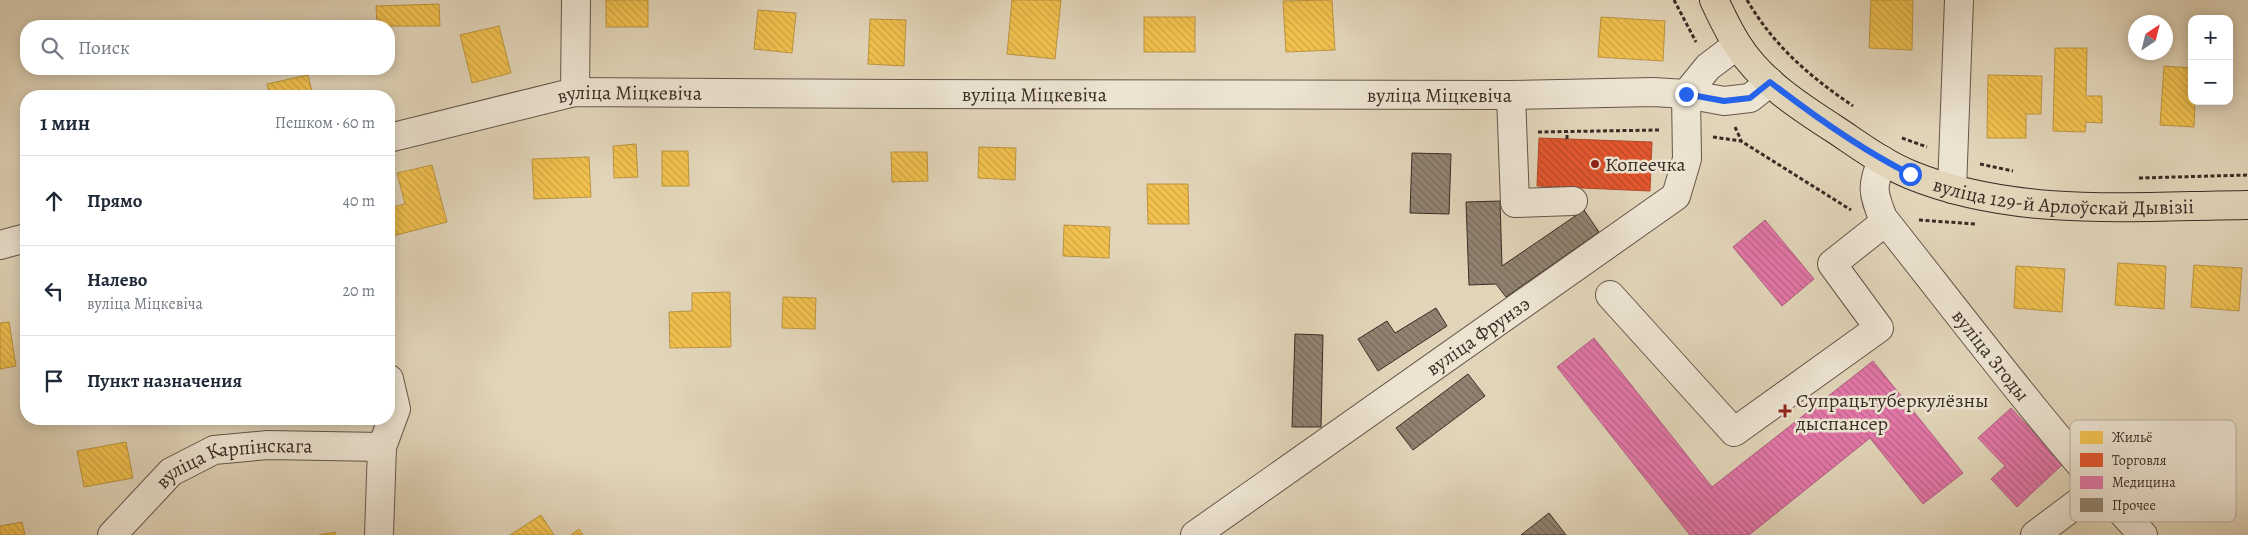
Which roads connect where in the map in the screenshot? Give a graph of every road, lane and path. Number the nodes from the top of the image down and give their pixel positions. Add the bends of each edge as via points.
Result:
1 (576, 0) edge
2 (1714, 0) edge
3 (1959, 0) edge
4 (1737, 45) junction
5 (1770, 82) junction
6 (575, 92) junction
7 (1686, 94) junction
8 (1511, 95) junction
9 (1512, 132) junction
10 (1567, 132) junction
11 (1687, 134) junction
12 (395, 137) edge
13 (1567, 139) dead end
14 (1741, 141) dead end
15 (1882, 160) junction
16 (1952, 189) junction
17 (1573, 202) dead end
18 (2248, 205) edge
19 (1885, 222) junction
20 (20, 240) edge
21 (0, 245) edge
22 (1610, 295) dead end
23 (390, 425) edge
24 (382, 447) junction
25 (2070, 453) edge
26 (2070, 509) edge
27 (2131, 522) edge
28 (112, 535) edge
29 (379, 535) edge
30 (1195, 535) edge
31 (2035, 535) edge
32 (2143, 535) edge

1 - 6 street
2 - 4 main road, вуліца 129-й Арлоўскай Дывізіі
3 - 16 street
4 - 5 main road, вуліца 129-й Арлоўскай Дывізіі
4 - 7 street via 1708,67
5 - 7 street, вуліца Міцкевіча via 1750,98 1724,101
5 - 15 main road, вуліца 129-й Арлоўскай Дывізіі via 1817,119
6 - 8 street, вуліца Міцкевіча
6 - 12 street, вуліца Міцкевіча
7 - 8 street, вуліца Міцкевіча
7 - 11 street, вуліца Фрунзэ
8 - 9 street
9 - 10 path
9 - 17 street via 1515,203
10 - 11 path via 1659,130
10 - 13 path
11 - 14 path
11 - 30 street, вуліца Фрунзэ via 1687,159 1676,196
15 - 16 main road, вуліца 129-й Арлоўскай Дывізіі
15 - 19 street, вуліца Згоды via 1874,183 1874,198
16 - 18 main road, вуліца 129-й Арлоўскай Дывізіі via 2012,202 2076,207
19 - 22 street via 1832,264 1879,328 1734,432
19 - 25 street, вуліца Згоды
20 - 21 street
23 - 24 street
24 - 28 street, вуліца Карпінскага via 268,445 214,450 171,472
24 - 29 street
26 - 31 street
27 - 32 street, вуліца Згоды

